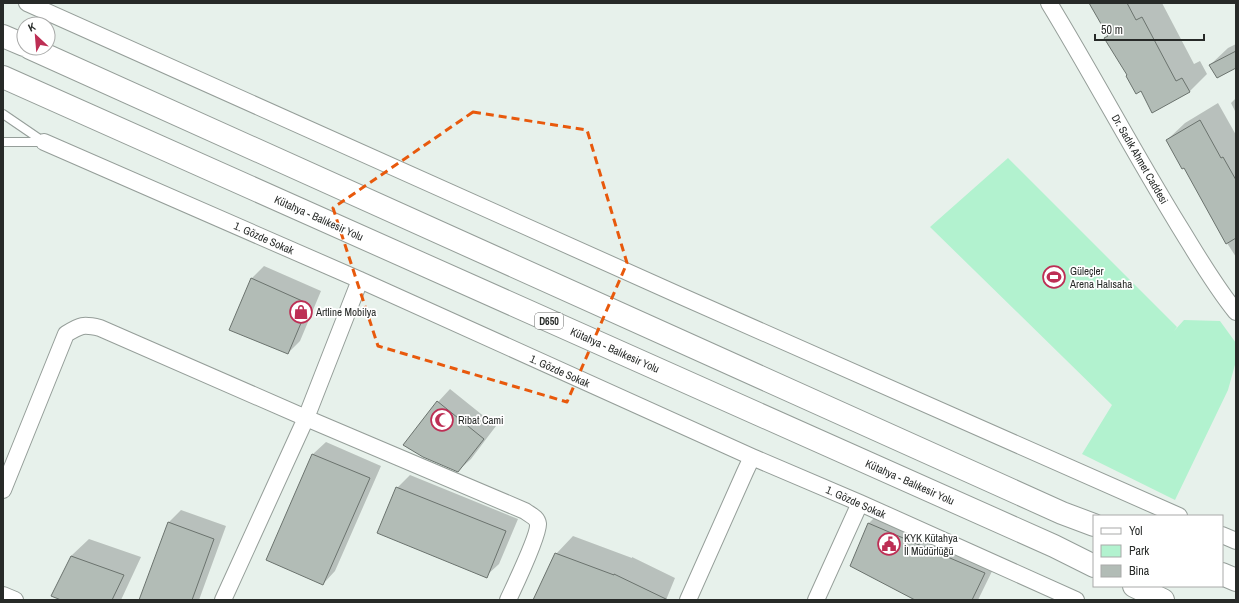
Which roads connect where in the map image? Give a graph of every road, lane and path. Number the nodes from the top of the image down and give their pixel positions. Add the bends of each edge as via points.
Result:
1 (27, 3) edge
2 (1050, 3) edge
3 (3, 36) edge
4 (16, 42) edge
5 (48, 56) edge
6 (3, 77) edge
7 (3, 114) edge
8 (3, 142) edge
9 (44, 142) junction
10 (360, 280) junction
11 (1236, 312) edge
12 (306, 418) junction
13 (752, 458) junction
14 (3, 490) edge
15 (860, 503) junction
16 (1177, 515) edge
17 (1093, 525) edge
18 (1223, 535) edge
19 (1236, 541) edge
20 (1093, 566) edge
21 (1223, 574) edge
22 (1236, 580) edge
23 (1136, 587) edge
24 (3, 595) edge
25 (15, 600) edge
26 (223, 600) edge
27 (508, 600) edge
28 (688, 600) edge
29 (816, 600) edge
30 (1076, 600) edge
31 (1163, 600) edge

1 - 16 street
2 - 11 street, Dr. Sadık Ahmet Caddesi via 1156,189 1221,293
3 - 4 highway
5 - 17 highway via 1062,513
6 - 20 highway, Kütahya - Balıkesir Yolu / D650
7 - 9 lane
8 - 9 lane
9 - 10 street, 1. Gözde Sokak
10 - 12 street
10 - 13 street, 1. Gözde Sokak
12 - 14 street via 100,328 78,326 66,334
12 - 26 street
12 - 27 street via 536,518 538,525 534,540
13 - 15 street, 1. Gözde Sokak
13 - 28 street
15 - 29 street
15 - 30 street, 1. Gözde Sokak
18 - 19 street
21 - 22 highway
23 - 31 highway
24 - 25 street

